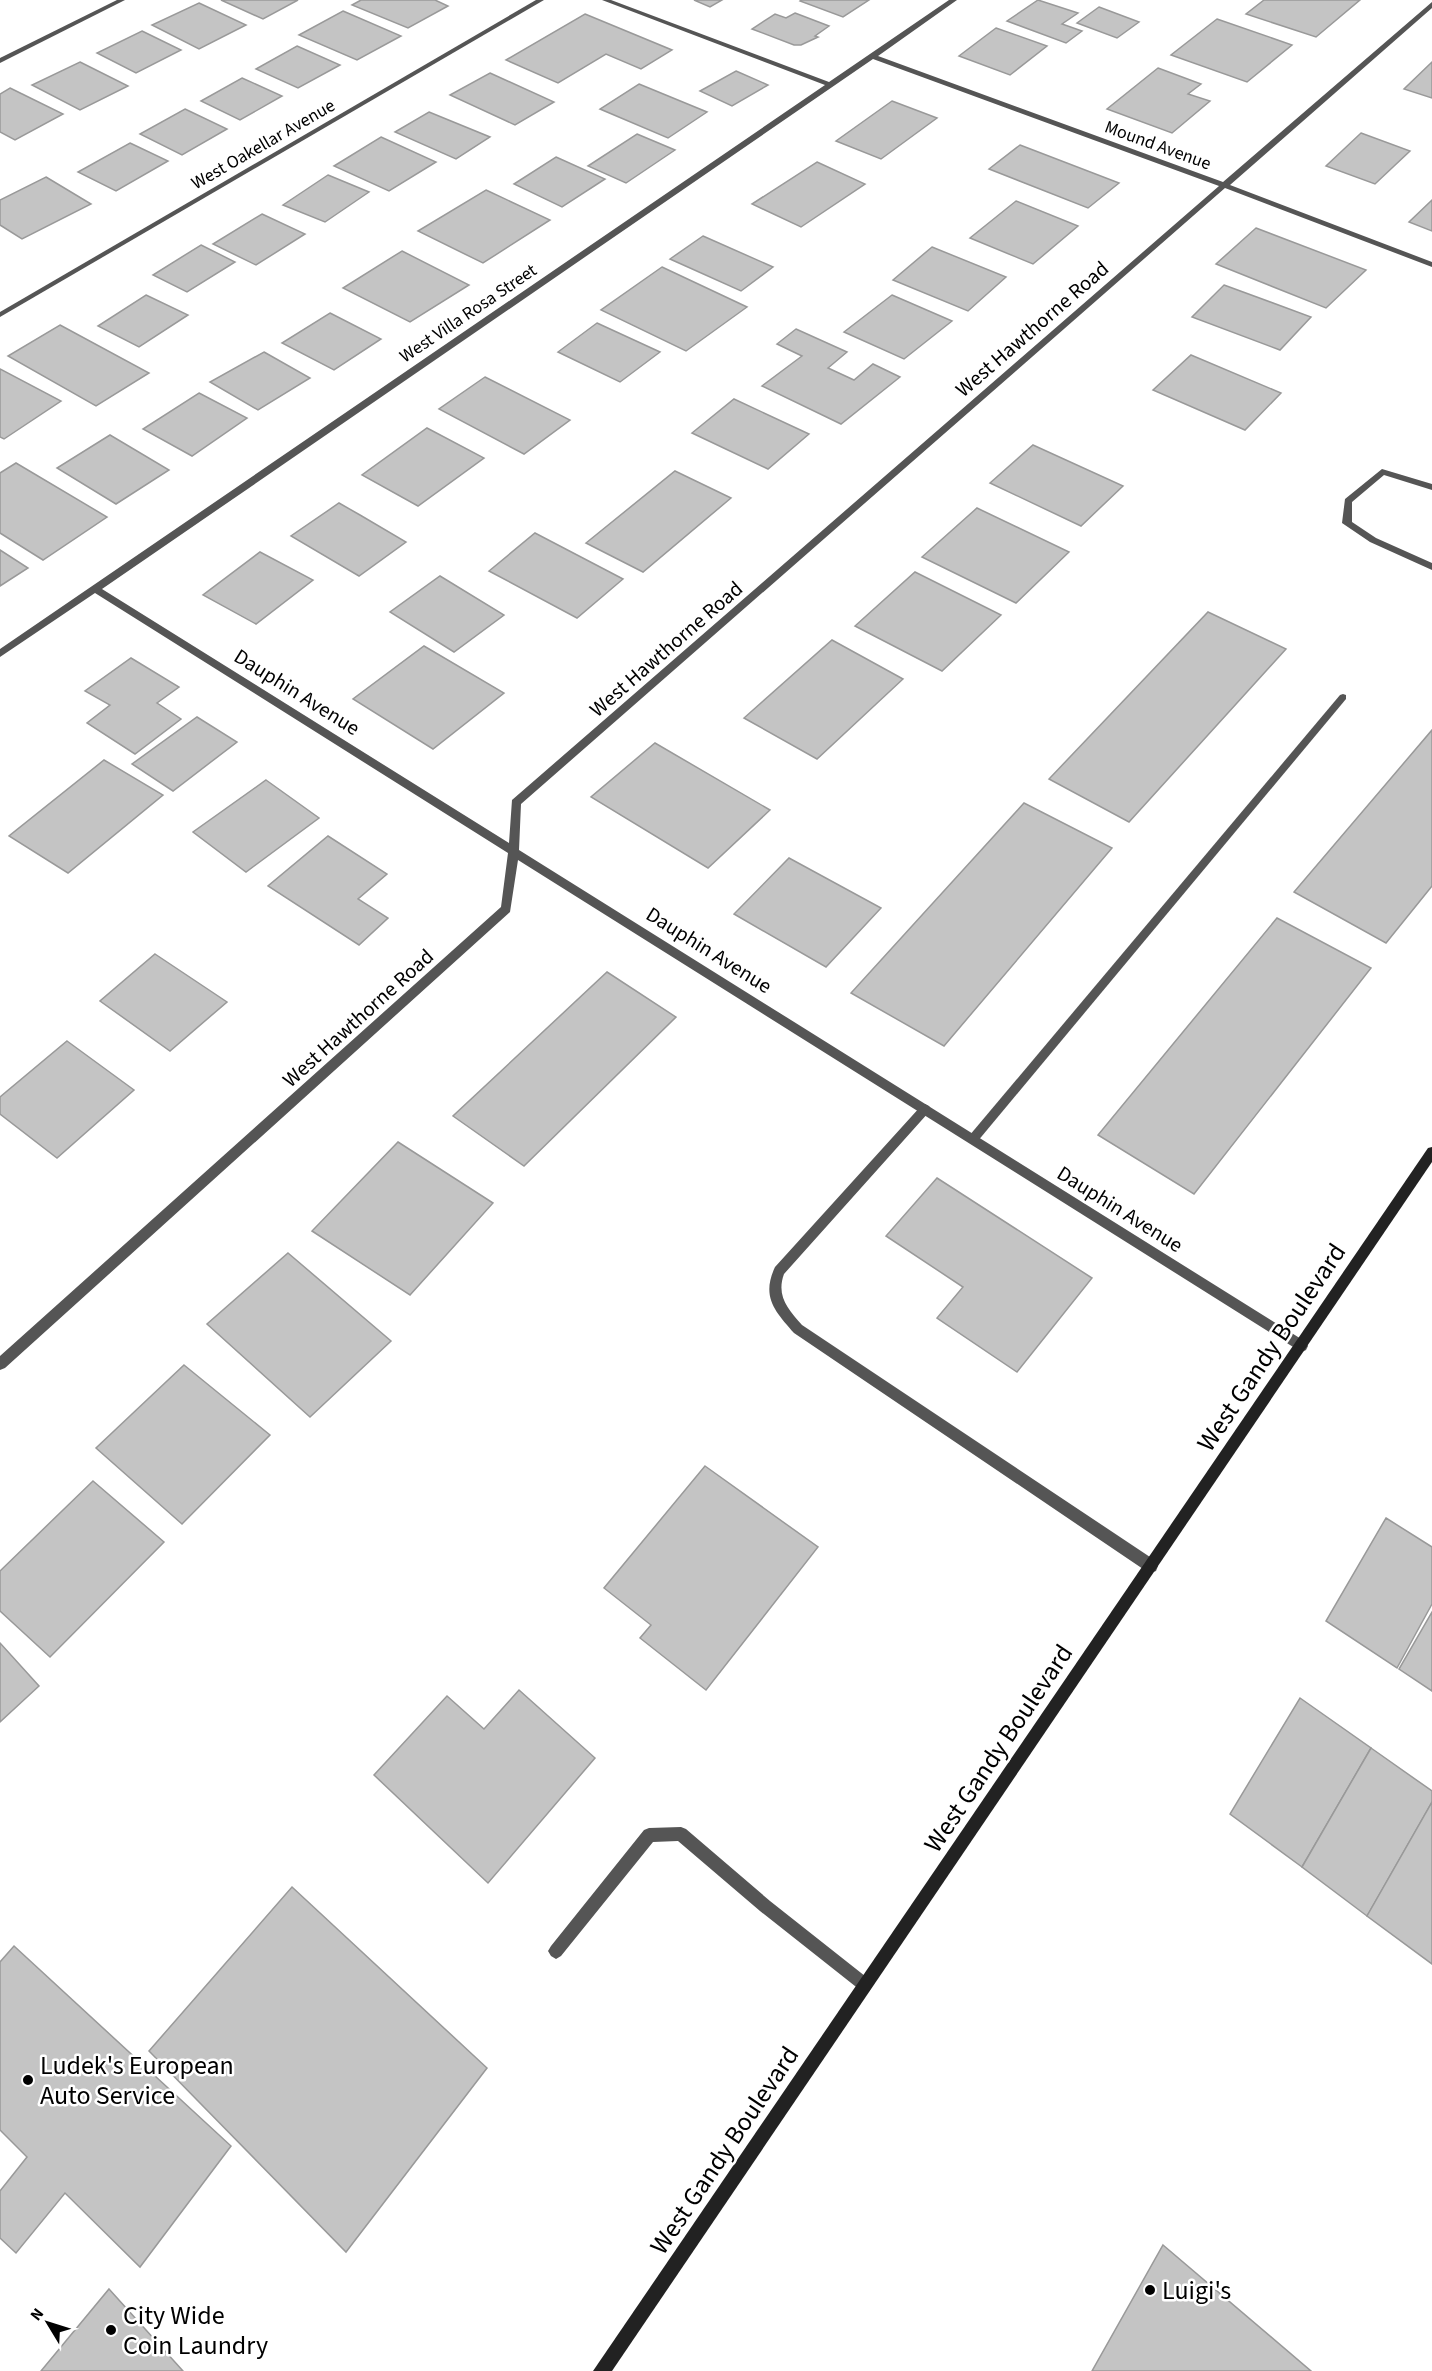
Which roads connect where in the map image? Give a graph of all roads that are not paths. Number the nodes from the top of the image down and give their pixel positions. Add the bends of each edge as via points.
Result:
1 (122, 0) edge
2 (541, 0) edge
3 (605, 0) edge
4 (954, 0) edge
5 (1432, 4) edge
6 (872, 56) junction
7 (0, 61) edge
8 (830, 85) junction
9 (1224, 185) junction
10 (1432, 265) edge
11 (0, 315) edge
12 (1432, 487) edge
13 (1432, 567) edge
14 (95, 589) junction
15 (0, 654) edge
16 (1343, 697) dead end
17 (514, 850) junction
18 (925, 1109) junction
19 (973, 1139) junction
20 (1432, 1152) edge
21 (1302, 1346) junction
22 (0, 1364) edge
23 (1151, 1566) junction
24 (556, 1951) dead end
25 (865, 1985) junction
26 (602, 2371) edge

1 - 7 street
2 - 11 street, West Oakellar Avenue
3 - 8 street
4 - 6 street, West Villa Rosa Street
5 - 9 street, West Hawthorne Road
6 - 8 street, West Villa Rosa Street
6 - 9 street, Mound Avenue
8 - 14 street, West Villa Rosa Street
9 - 10 street, Mound Avenue
9 - 17 street, West Hawthorne Road via 516,803
12 - 13 street via 1382,472 1348,501 1347,523 1373,540
14 - 15 street, West Villa Rosa Street
14 - 17 street, Dauphin Avenue
16 - 19 street
17 - 18 street, Dauphin Avenue
17 - 22 street, West Hawthorne Road via 507,909
18 - 19 street, Dauphin Avenue
18 - 23 street via 779,1271 774,1282 780,1307 798,1329
19 - 21 street, Dauphin Avenue
20 - 21 main road, West Gandy Boulevard
21 - 23 main road, West Gandy Boulevard
23 - 25 main road, West Gandy Boulevard
24 - 25 street via 649,1835 681,1834
25 - 26 main road, West Gandy Boulevard

